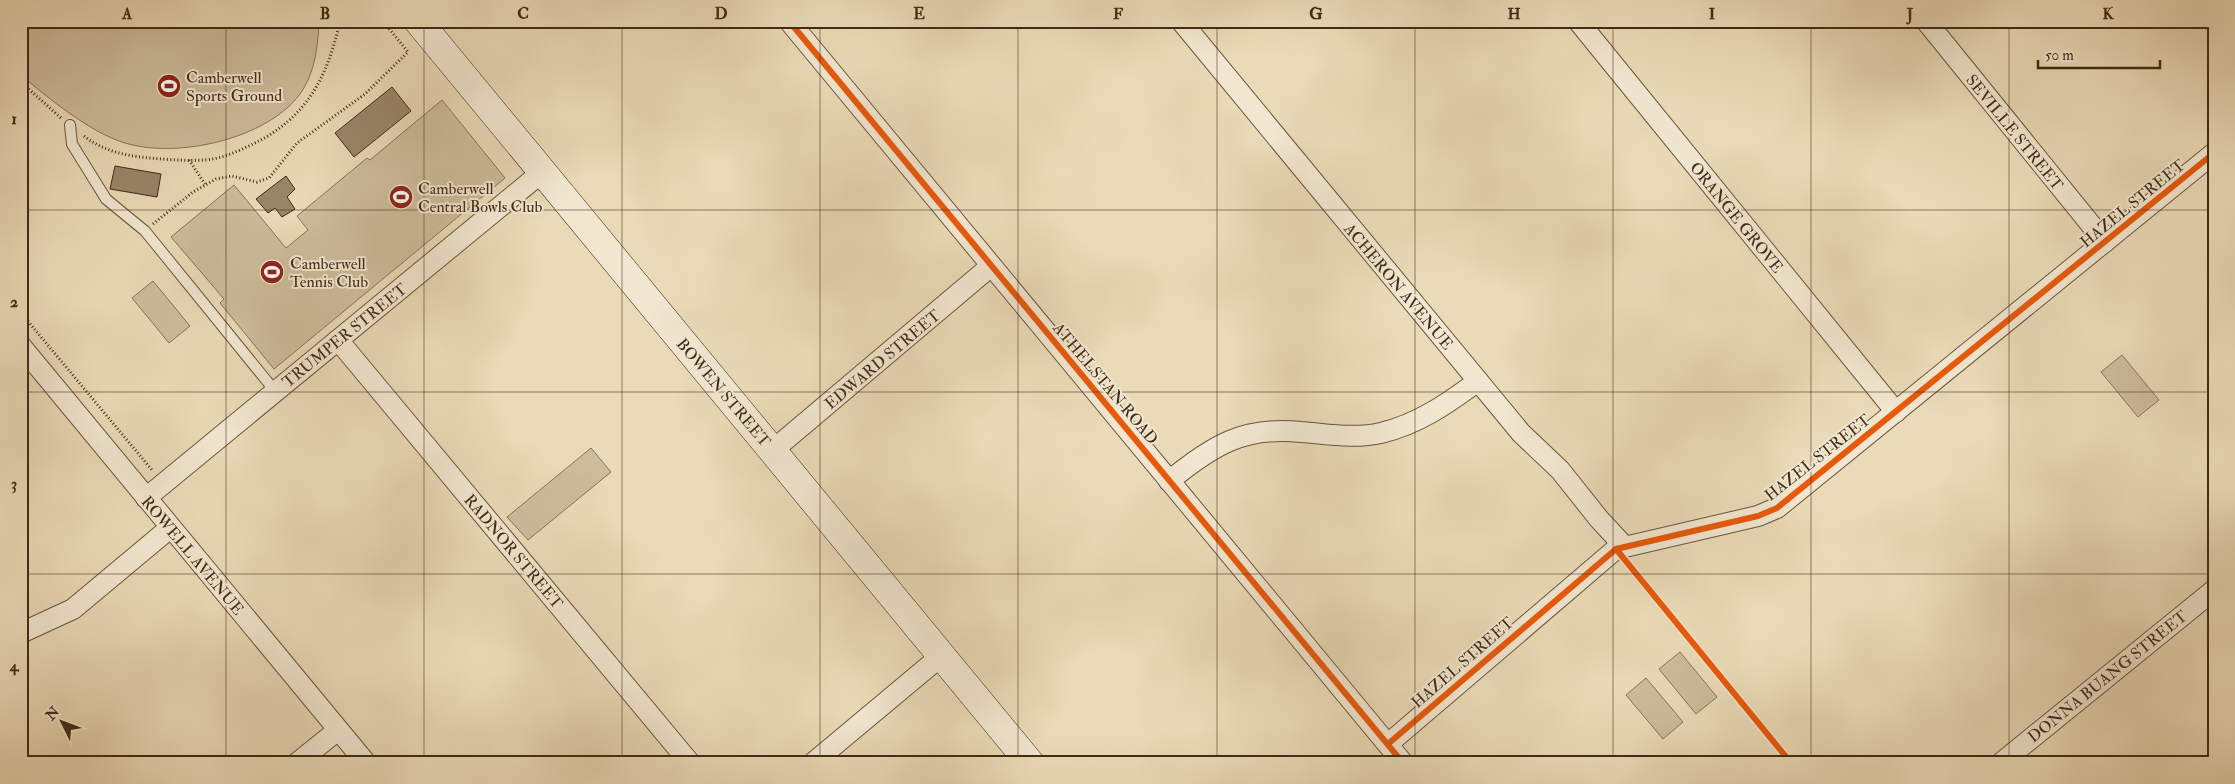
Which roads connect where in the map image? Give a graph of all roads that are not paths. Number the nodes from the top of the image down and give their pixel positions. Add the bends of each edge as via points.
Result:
1 (418, 21) edge
2 (789, 21) edge
3 (1181, 21) edge
4 (1578, 21) edge
5 (1926, 21) edge
6 (70, 125) road end
7 (2214, 154) edge
8 (541, 173) junction
9 (2105, 242) junction
10 (992, 266) junction
11 (338, 340) junction
12 (21, 346) edge
13 (1478, 381) junction
14 (275, 391) junction
15 (1896, 412) junction
16 (772, 450) junction
17 (1170, 481) junction
18 (146, 498) junction
19 (170, 528) junction
20 (1624, 546) junction
21 (2214, 590) edge
22 (21, 633) edge
23 (941, 656) junction
24 (338, 730) junction
25 (1388, 744) junction
26 (297, 763) edge
27 (366, 763) edge
28 (690, 763) edge
29 (813, 763) edge
30 (1030, 763) edge
31 (1403, 763) edge
32 (2001, 763) edge

1 - 8 street, BOWEN STREET
2 - 10 street, ATHELSTAN ROAD
3 - 13 street, ACHERON AVENUE
4 - 15 street, ORANGE GROVE
5 - 9 street, SEVILLE STREET
6 - 14 lane via 72,144 106,199 145,231
7 - 9 street, HAZEL STREET
8 - 11 street, TRUMPER STREET
8 - 16 street, BOWEN STREET
9 - 15 street, HAZEL STREET
10 - 16 street, EDWARD STREET
10 - 17 street, ATHELSTAN ROAD
11 - 14 street, TRUMPER STREET
11 - 28 street, RADNOR STREET
12 - 18 street, ROWELL AVENUE
13 - 17 street via 1429,415 1379,433 1340,436 1284,431 1235,439 1208,450
13 - 20 street, ACHERON AVENUE
14 - 18 street, TRUMPER STREET
15 - 20 street, HAZEL STREET via 1770,512
16 - 23 street, BOWEN STREET
17 - 25 street, ATHELSTAN ROAD
18 - 19 street, ROWELL AVENUE
19 - 22 street via 73,609
19 - 24 street, ROWELL AVENUE
20 - 25 street, HAZEL STREET via 1606,555
21 - 32 street, DONNA BUANG STREET
23 - 29 street
23 - 30 street, BOWEN STREET
24 - 26 street
24 - 27 street, ROWELL AVENUE
25 - 31 street, ATHELSTAN ROAD

